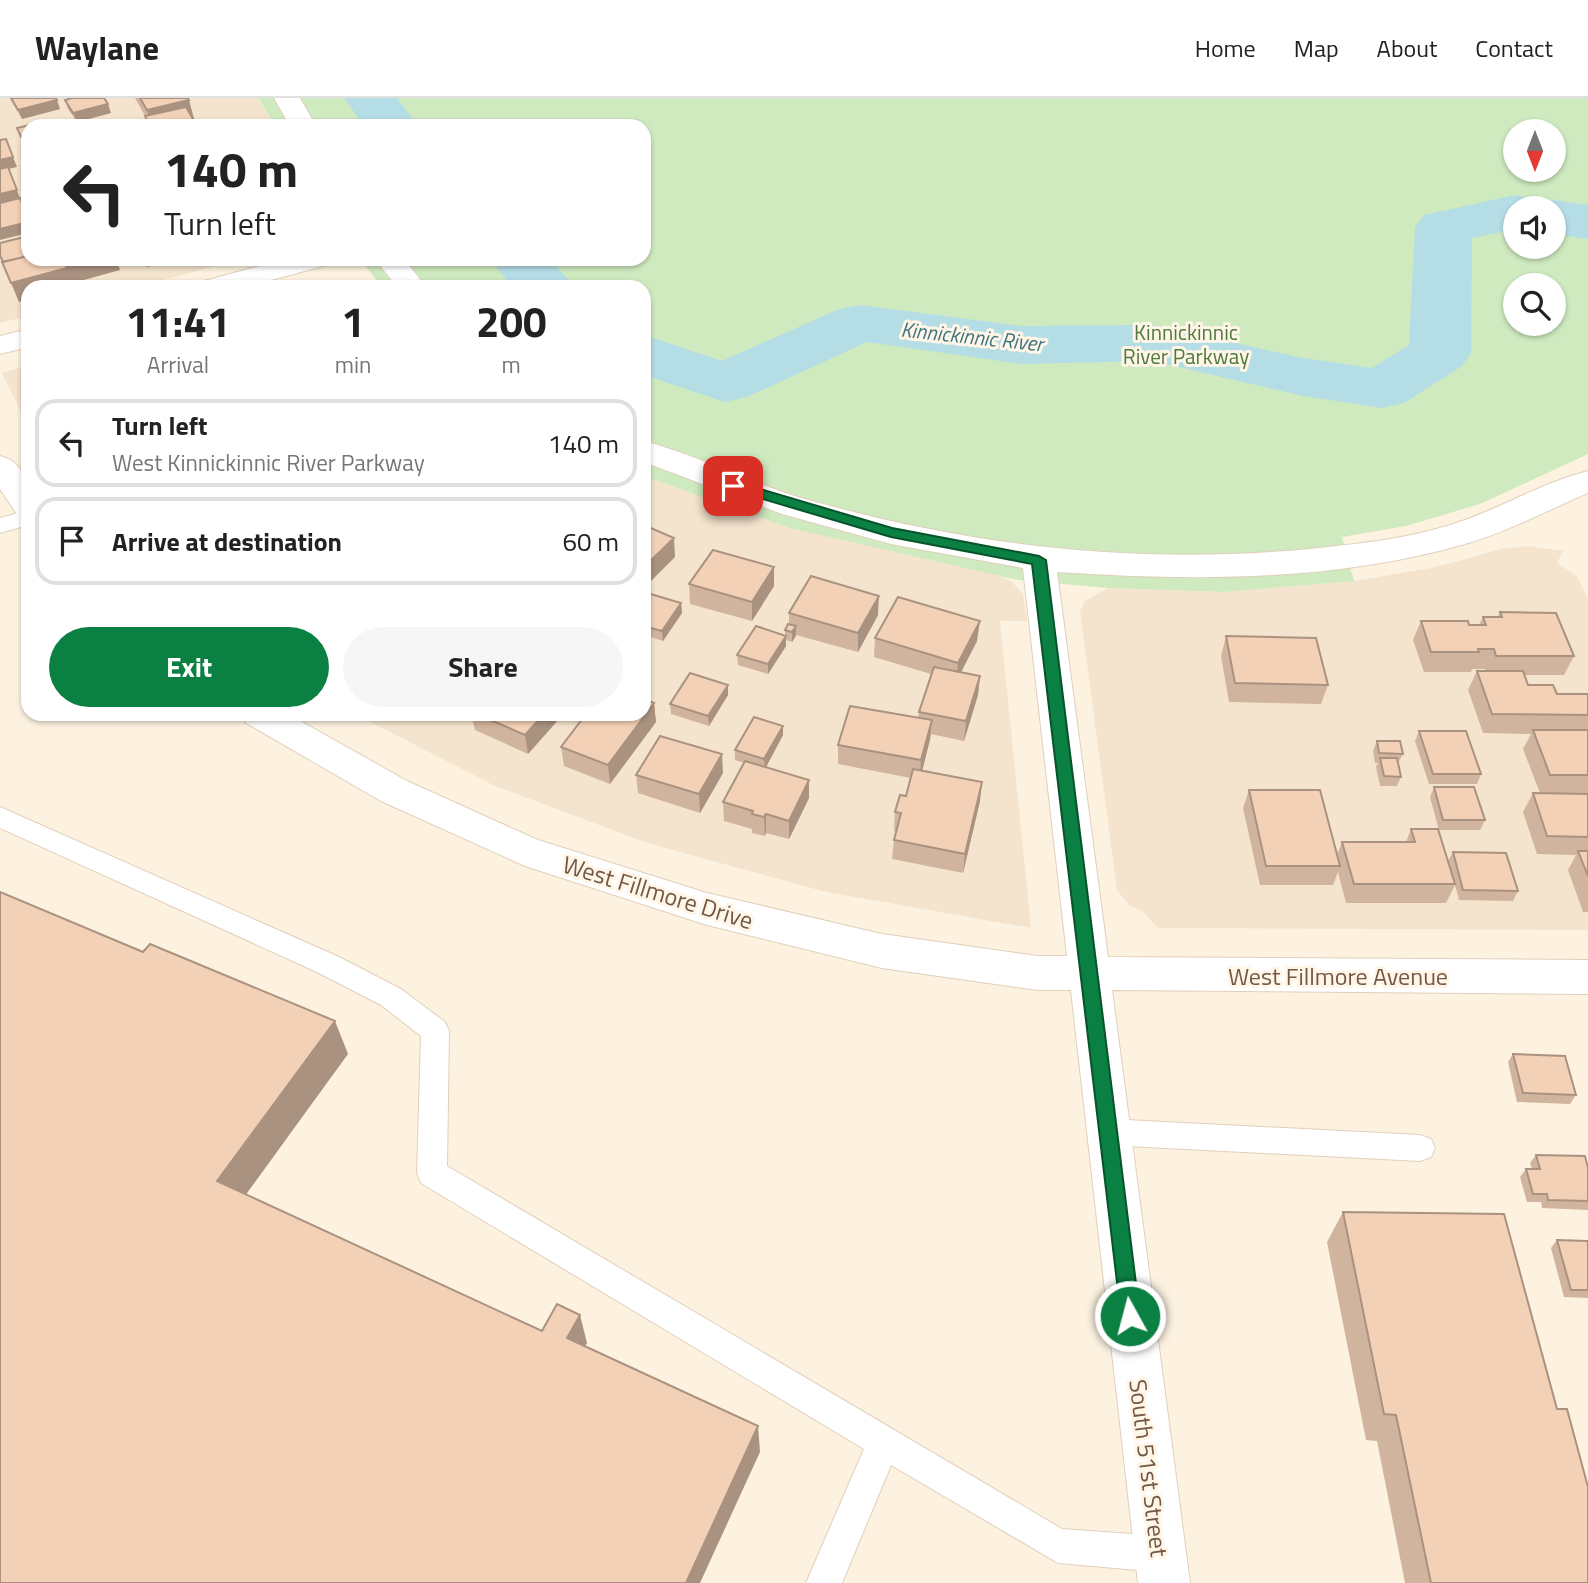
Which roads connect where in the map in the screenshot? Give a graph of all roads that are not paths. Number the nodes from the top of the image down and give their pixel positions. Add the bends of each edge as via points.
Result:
1 (287, 98) edge
2 (299, 119) edge
3 (292, 266) edge
4 (395, 266) edge
5 (240, 280) edge
6 (406, 280) edge
7 (21, 340) edge
8 (0, 345) edge
9 (651, 454) edge
10 (0, 466) edge
11 (1578, 486) edge
12 (21, 496) edge
13 (1588, 517) edge
14 (21, 519) edge
15 (0, 526) edge
16 (1039, 560) junction
17 (271, 721) edge
18 (0, 817) edge
19 (1087, 974) junction
20 (1588, 977) edge
21 (1107, 1132) junction
22 (1420, 1148) dead end
23 (884, 1441) junction
24 (1162, 1568) edge
25 (824, 1583) edge

1 - 2 street
3 - 5 street
4 - 6 street
7 - 8 street
9 - 16 street via 713,479 891,533
10 - 12 street
11 - 13 street
11 - 16 street via 1457,535 1349,556 1267,564 1148,567
14 - 15 lane
16 - 19 street, South 51st Street
17 - 19 street, West Fillmore Drive via 394,791 525,851 720,913 882,951 1038,973
18 - 23 lane via 391,997 435,1031 432,1173
19 - 20 street, West Fillmore Avenue
19 - 21 street, South 51st Street
21 - 22 lane
21 - 24 street, South 51st Street
23 - 24 lane via 1058,1546
23 - 25 lane

